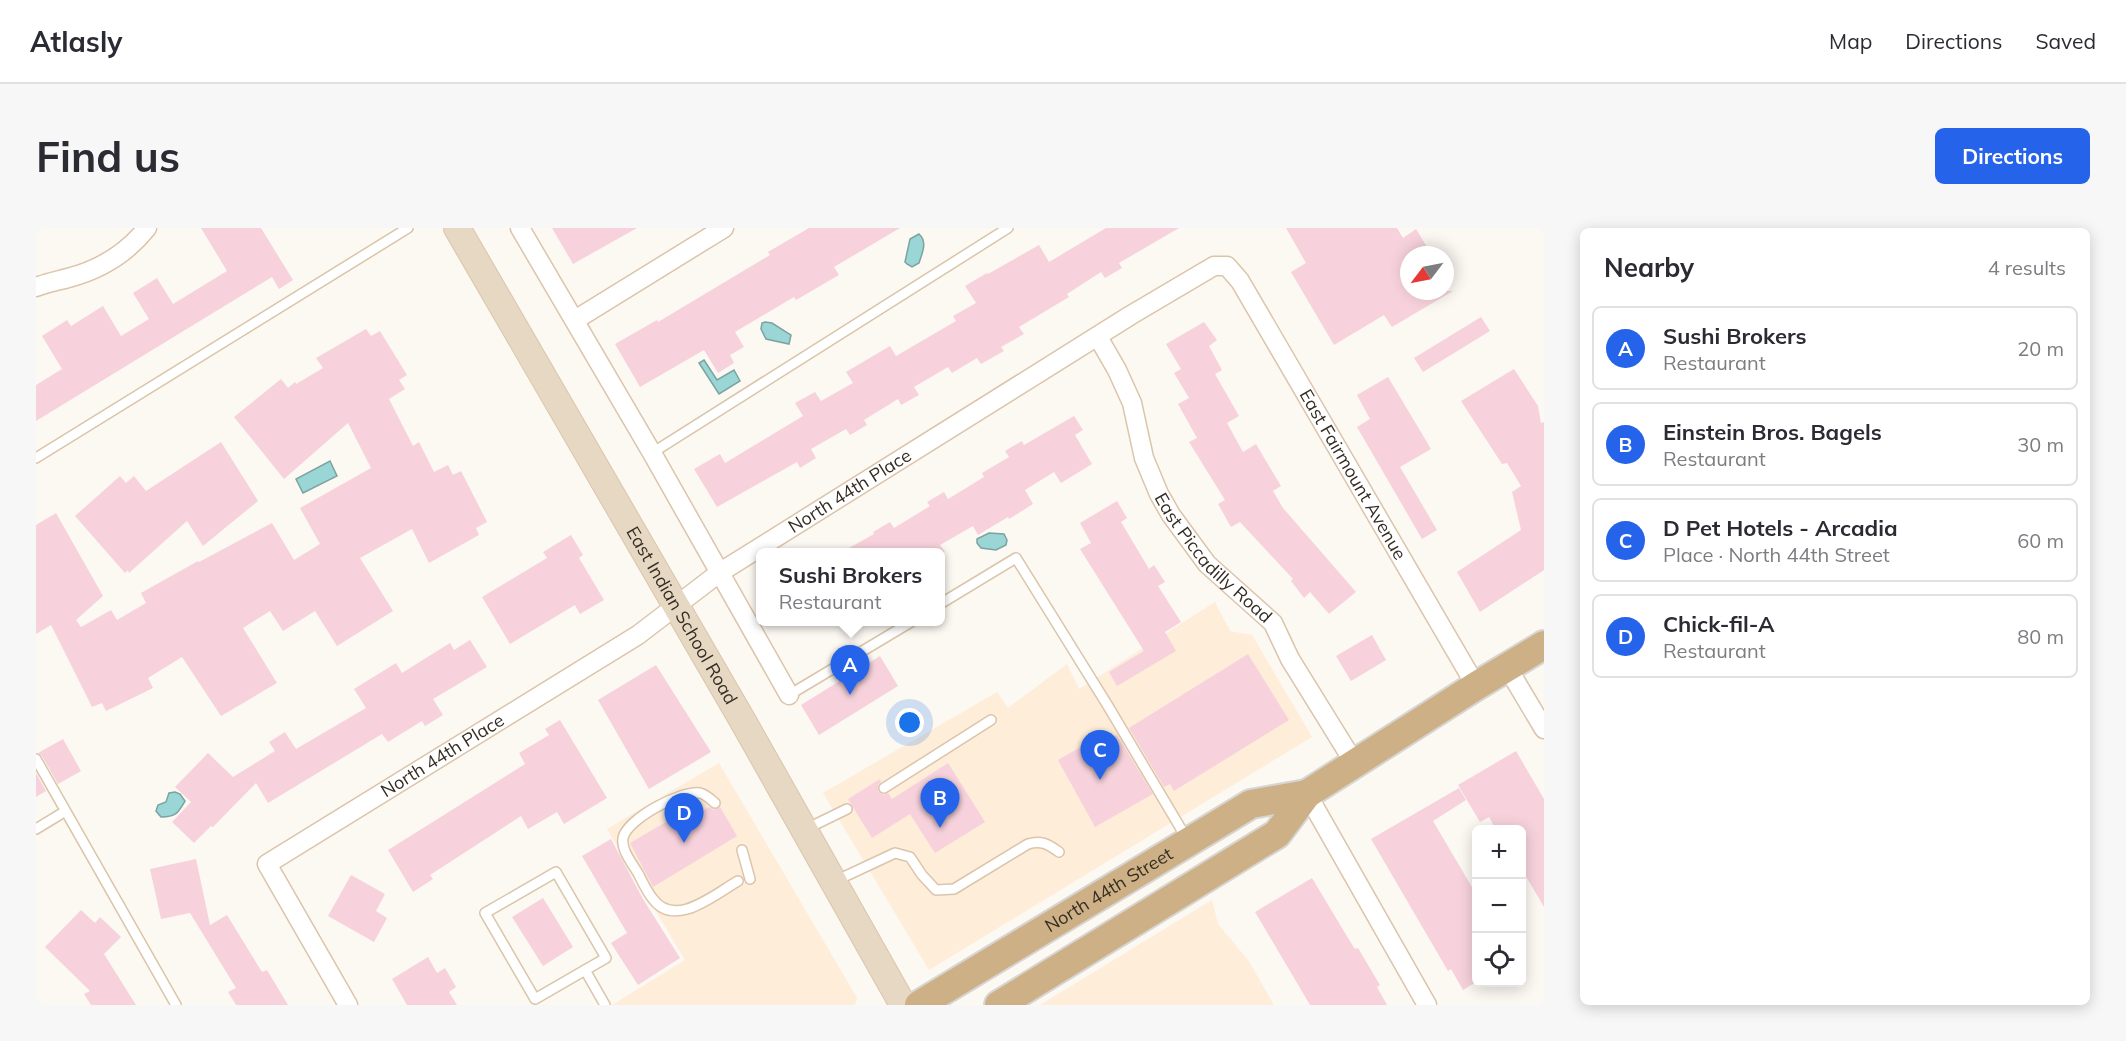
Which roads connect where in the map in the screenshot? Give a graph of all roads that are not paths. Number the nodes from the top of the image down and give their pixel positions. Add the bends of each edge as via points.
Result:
1 (147, 228) edge
2 (408, 228) edge
3 (457, 228) edge
4 (520, 228) edge
5 (724, 228) edge
6 (1008, 228) edge
7 (1227, 266) joint
8 (36, 287) edge
9 (575, 320) junction
10 (1098, 337) junction
11 (652, 453) junction
12 (36, 458) edge
13 (759, 548) edge
14 (756, 550) edge
15 (719, 573) junction
16 (945, 601) edge
17 (676, 607) junction
18 (903, 626) edge
19 (1544, 645) edge
20 (1507, 667) junction
21 (1476, 686) junction
22 (789, 695) joint
23 (991, 720) dead end
24 (1544, 729) edge
25 (36, 759) edge
26 (1355, 765) junction
27 (884, 788) dead end
28 (1307, 794) junction
29 (715, 803) dead end
30 (847, 809) dead end
31 (64, 812) junction
32 (36, 829) edge
33 (804, 830) junction
34 (1189, 842) junction
35 (742, 850) dead end
36 (1059, 852) dead end
37 (750, 879) dead end
38 (738, 880) dead end
39 (833, 882) junction
40 (585, 970) junction
41 (176, 1005) edge
42 (348, 1005) edge
43 (605, 1005) edge
44 (903, 1005) edge
45 (919, 1005) edge
46 (999, 1005) edge
47 (1428, 1005) edge

1 - 8 street via 121,254 98,267
2 - 12 lane
3 - 17 main road, East Indian School Road
4 - 9 street
5 - 9 street
6 - 11 lane
7 - 10 street, North 44th Place via 1214,266
7 - 21 street, East Fairmount Avenue via 1240,281
9 - 11 street
10 - 13 street, North 44th Place
10 - 26 street, East Piccadilly Road via 1132,403 1144,458 1171,515 1207,564 1273,623 1290,659
11 - 15 street
14 - 15 street, North 44th Place
15 - 17 street, North 44th Place
15 - 22 street
16 - 34 lane via 1016,558
17 - 33 main road, East Indian School Road
17 - 42 street, North 44th Place via 628,641 267,864
18 - 22 lane
19 - 20 main road, North 44th Street
20 - 21 main road, North 44th Street
20 - 24 street
21 - 26 main road, North 44th Street
23 - 27 lane
25 - 31 lane
26 - 28 main road, North 44th Street
28 - 34 main road, North 44th Street via 1251,804
28 - 46 main road, North 44th Street via 1277,834
28 - 47 street
29 - 38 lane via 699,793 672,798 627,827 624,849 653,901 664,910 678,912 698,905
30 - 33 lane
31 - 32 lane
31 - 41 lane
33 - 39 main road, East Indian School Road
34 - 45 main road, North 44th Street
35 - 37 lane
36 - 39 lane via 1038,841 1028,844 954,889 936,890 910,856 895,853
39 - 44 main road, East Indian School Road
40 - 40 lane via 606,958 556,872 485,913 535,999
40 - 43 lane

